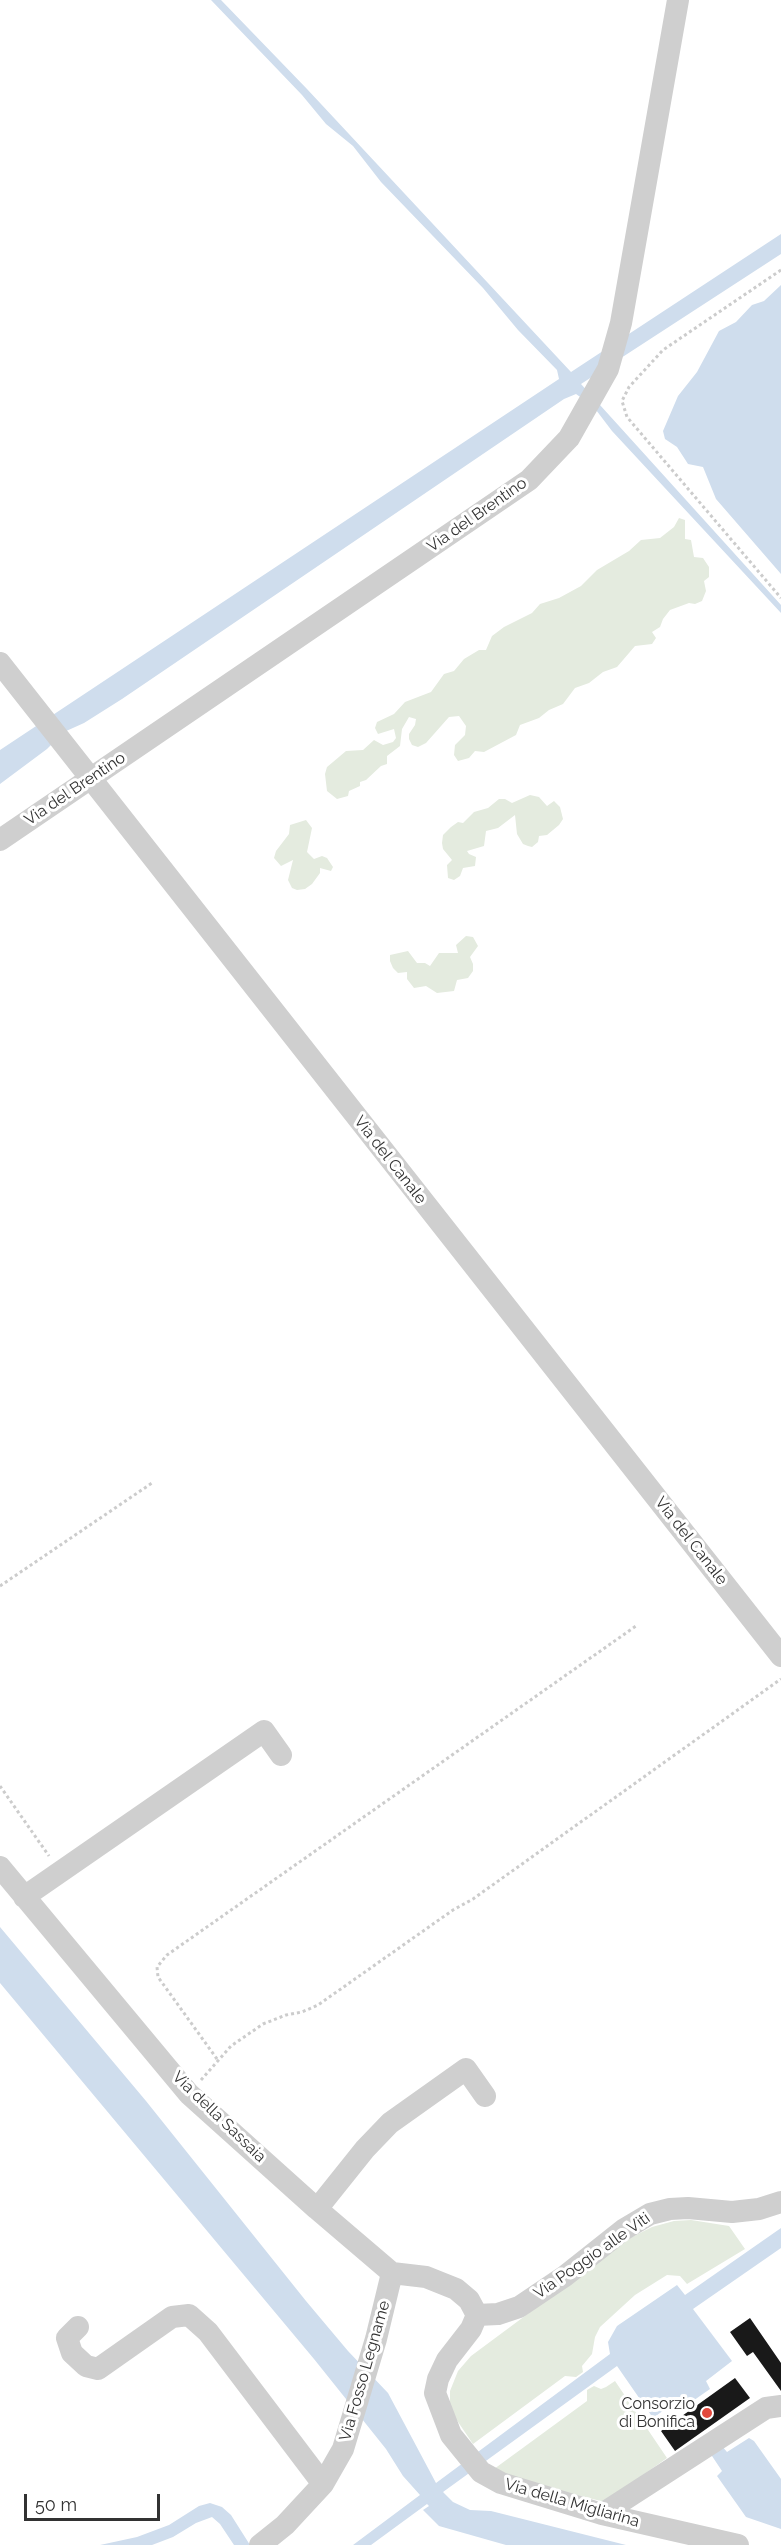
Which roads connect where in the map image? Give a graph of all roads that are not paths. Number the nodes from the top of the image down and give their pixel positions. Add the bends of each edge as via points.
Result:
1 (678, 0) edge
2 (0, 663) edge
3 (90, 778) junction
4 (0, 840) edge
5 (781, 1656) edge
6 (281, 1755) dead end
7 (0, 1868) edge
8 (24, 1897) junction
9 (485, 2096) dead end
10 (781, 2202) edge
11 (317, 2209) junction
12 (393, 2272) junction
13 (477, 2315) junction
14 (78, 2327) dead end
15 (781, 2406) edge
16 (323, 2484) junction
17 (602, 2514) junction
18 (263, 2543) edge
19 (738, 2545) edge

1 - 3 street, Via del Brentino via 621,323 608,369 569,438 529,480
2 - 3 street, Via del Canale
3 - 4 street, Via del Brentino
3 - 5 street, Via del Canale
6 - 8 street via 264,1731
7 - 8 street, Via della Sassaia
8 - 11 street, Via della Sassaia via 189,2094
9 - 11 street via 466,2069 390,2123
10 - 13 street, Via Poggio alle Viti via 732,2212 688,2208 650,2214 519,2307
11 - 12 street, Via della Sassaia
12 - 13 street via 426,2277 456,2289 469,2300
12 - 16 street, Via Fosso Legname via 343,2449
13 - 17 street, Via della Migliarina via 438,2379 435,2393 451,2435 481,2472 501,2483
14 - 16 street via 67,2338 72,2353 86,2366 98,2369 172,2317 189,2315 208,2332
15 - 17 street via 766,2408
16 - 18 street, Via Fosso Legname
17 - 19 street, Via della Migliarina

